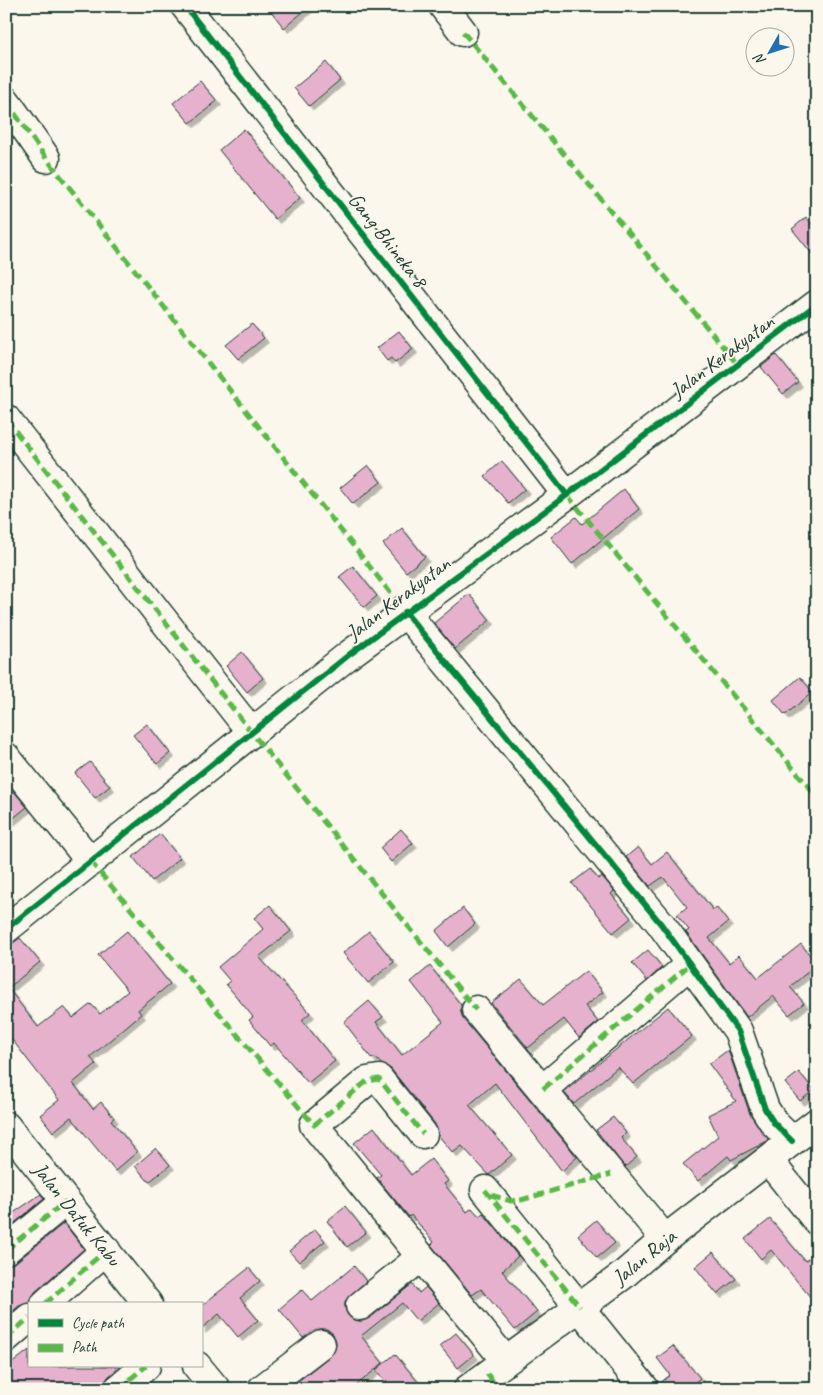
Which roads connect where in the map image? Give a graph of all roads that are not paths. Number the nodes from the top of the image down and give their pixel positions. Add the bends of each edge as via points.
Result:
1 (185, 6) edge
2 (443, 6) edge
3 (462, 32) dead end
4 (6, 101) edge
5 (46, 158) dead end
6 (817, 304) edge
7 (6, 419) edge
8 (567, 494) junction
9 (405, 612) junction
10 (252, 733) junction
11 (6, 757) edge
12 (90, 861) junction
13 (6, 930) edge
14 (689, 965) junction
15 (476, 1010) dead end
16 (543, 1089) junction
17 (817, 1122) edge
18 (6, 1126) edge
19 (423, 1134) dead end
20 (792, 1141) junction
21 (769, 1161) junction
22 (485, 1190) dead end
23 (66, 1201) junction
24 (817, 1222) edge
25 (665, 1239) junction
26 (6, 1250) edge
27 (106, 1250) junction
28 (421, 1257) junction
29 (47, 1302) edge
30 (146, 1302) edge
31 (360, 1306) dead end
32 (580, 1307) junction
33 (28, 1319) edge
34 (6, 1338) edge
35 (321, 1344) dead end
36 (144, 1368) edge
37 (199, 1368) edge
38 (490, 1378) edge
39 (118, 1389) edge
40 (216, 1389) edge
41 (262, 1389) edge
42 (644, 1389) edge

1 - 8 street, Gang Bhineka 8
2 - 3 street
4 - 5 street
6 - 8 street, Jalan Kerakyatan
7 - 10 street
8 - 9 street, Jalan Kerakyatan
9 - 10 street, Jalan Kerakyatan
9 - 14 street via 661,924
10 - 12 street, Jalan Kerakyatan
11 - 12 street
12 - 13 street, Jalan Kerakyatan
14 - 16 street
14 - 20 street via 738,1031 765,1109
15 - 16 street
16 - 25 street
17 - 20 street, Jalan Raja
18 - 23 street, Jalan Datuk Kabu
19 - 28 street via 379,1079 373,1078 314,1125
20 - 21 street, Jalan Raja
21 - 24 street
21 - 25 street, Jalan Raja
22 - 32 street
23 - 26 street
23 - 27 street, Jalan Datuk Kabu
25 - 32 street, Jalan Raja
27 - 29 street
27 - 30 street, Jalan Datuk Kabu
28 - 31 street
28 - 38 street
32 - 38 street, Jalan Raja
32 - 42 street
33 - 34 street
35 - 41 street
36 - 39 street
37 - 40 street

